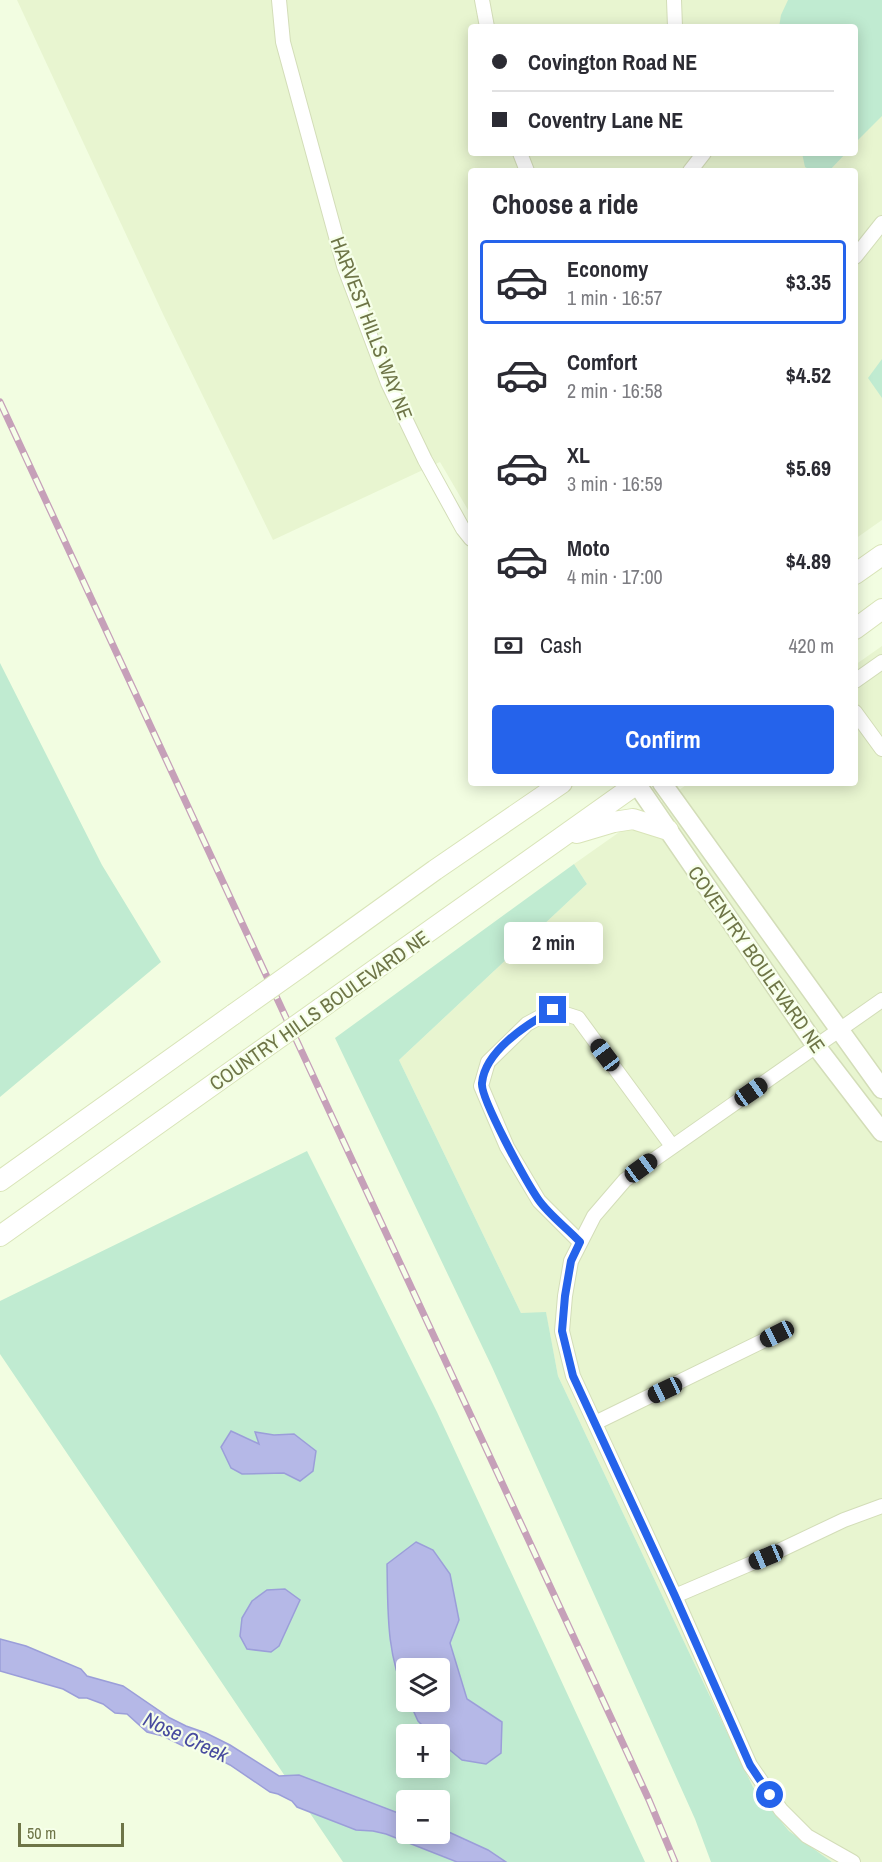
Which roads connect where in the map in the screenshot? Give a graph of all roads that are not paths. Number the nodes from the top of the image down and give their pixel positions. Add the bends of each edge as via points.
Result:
1 (279, 0) edge
2 (482, 0) edge
3 (674, 0) edge
4 (486, 24) edge
5 (675, 24) edge
6 (702, 156) edge
7 (692, 168) edge
8 (882, 224) edge
9 (858, 252) edge
10 (468, 535) edge
11 (882, 555) edge
12 (858, 572) edge
13 (882, 609) edge
14 (858, 627) edge
15 (882, 662) edge
16 (858, 679) edge
17 (858, 716) edge
18 (882, 749) edge
19 (558, 786) edge
20 (633, 786) edge
21 (639, 786) edge
22 (664, 786) edge
23 (668, 830) junction
24 (558, 840) junction
25 (882, 1000) edge
26 (839, 1031) junction
27 (816, 1046) junction
28 (882, 1089) edge
29 (882, 1132) edge
30 (672, 1146) junction
31 (0, 1181) edge
32 (0, 1236) edge
33 (580, 1242) junction
34 (777, 1334) dead end
35 (595, 1422) junction
36 (882, 1506) edge
37 (675, 1596) junction
38 (853, 1862) edge

1 - 10 street, HARVEST HILLS WAY NE via 283,42 344,266 388,382 425,460
2 - 4 street
3 - 5 street
6 - 7 street
8 - 9 street
11 - 12 main road
13 - 14 main road
15 - 16 street
17 - 18 street
19 - 31 main road, bridge
20 - 24 main road, COUNTRY HILLS BOULEVARD NE
21 - 23 street, COVENTRY BOULEVARD NE
22 - 26 street, COVENTRY BOULEVARD NE
23 - 24 main road via 633,819
23 - 27 street, COVENTRY BOULEVARD NE
24 - 32 main road, COUNTRY HILLS BOULEVARD NE, bridge
25 - 26 street
26 - 27 street
26 - 28 street, COVENTRY BOULEVARD NE
27 - 29 street, COVENTRY BOULEVARD NE
27 - 30 street
30 - 33 street via 626,1180 594,1216
30 - 33 street via 578,1018 553,1010 527,1024 488,1062 481,1086 507,1147 539,1201
33 - 35 street via 571,1261 562,1331 573,1376
34 - 35 street
35 - 37 street
36 - 37 street
37 - 38 street via 756,1774 781,1810 807,1836

